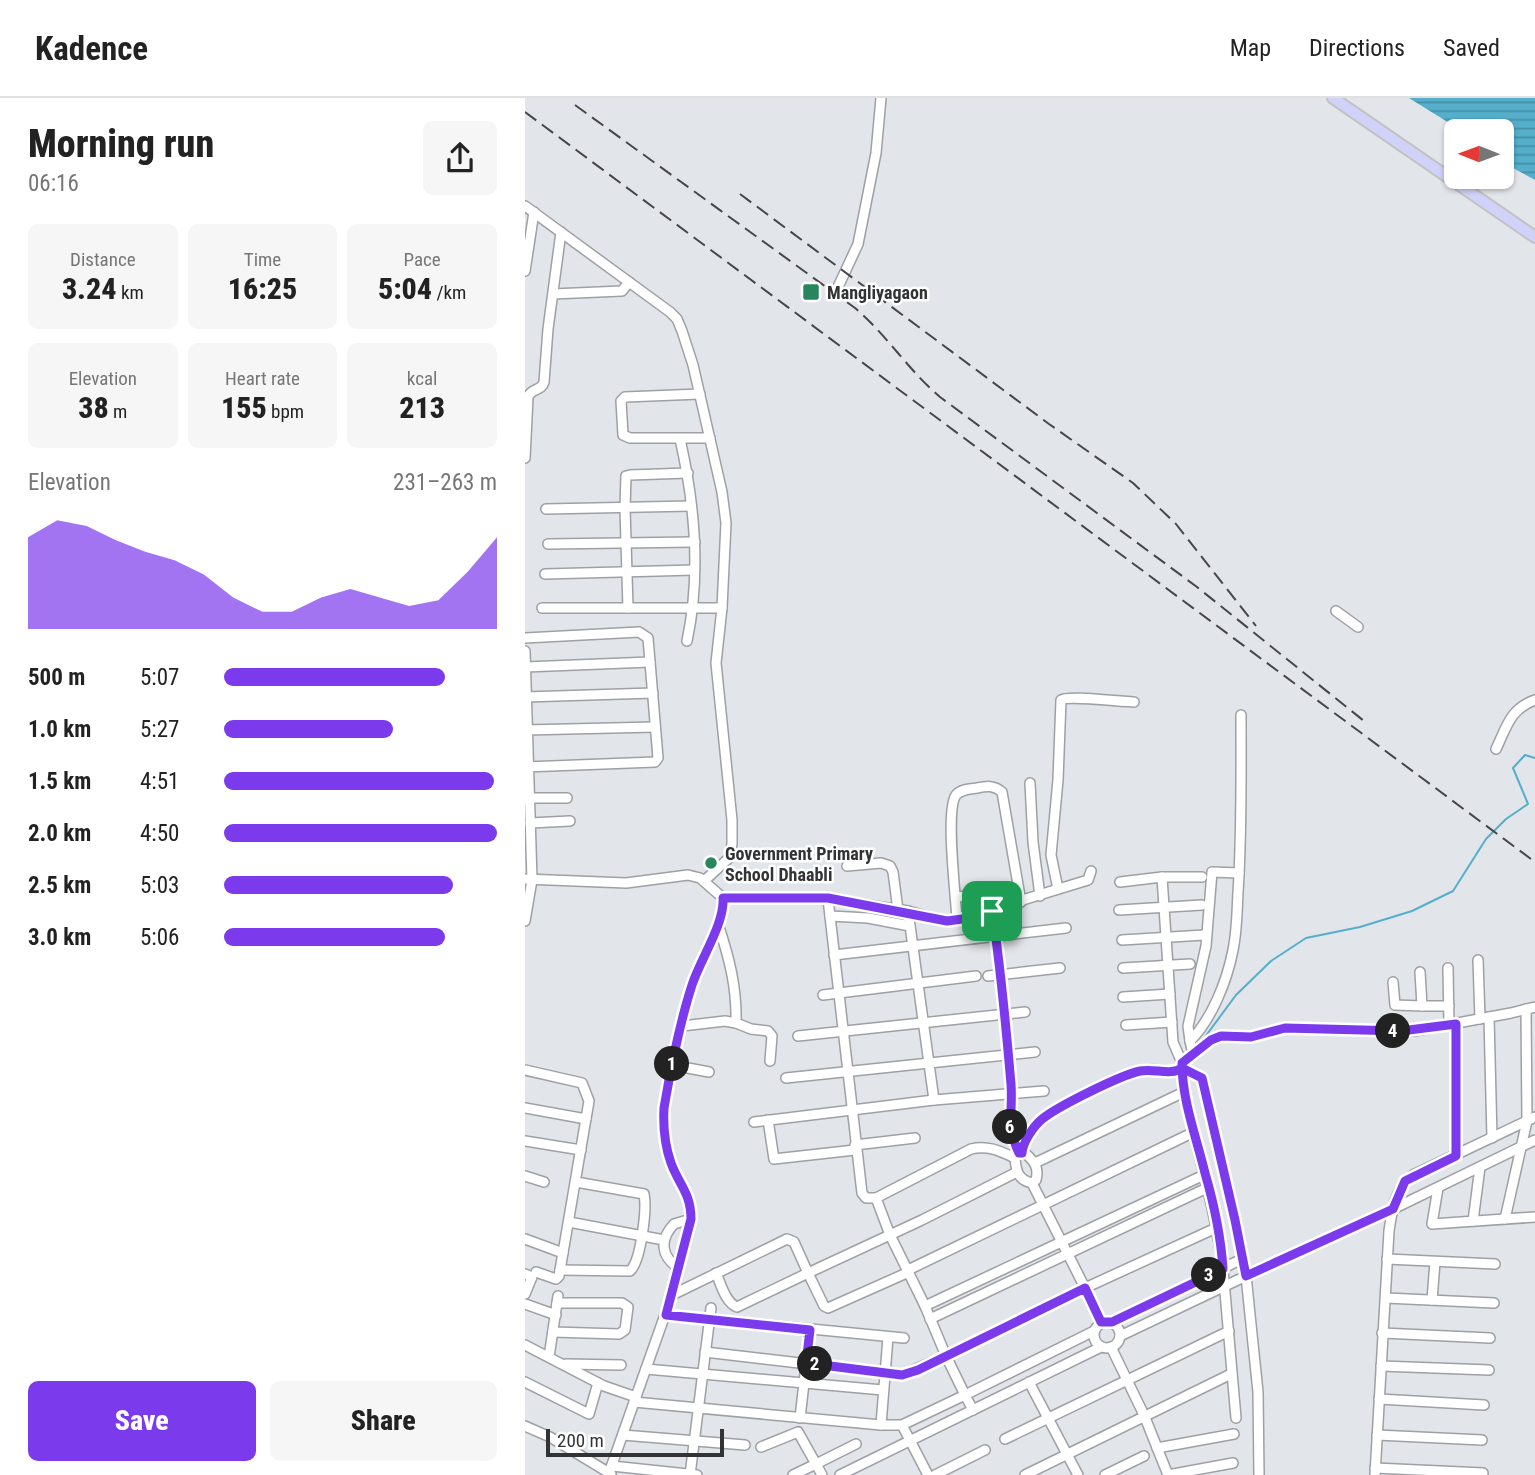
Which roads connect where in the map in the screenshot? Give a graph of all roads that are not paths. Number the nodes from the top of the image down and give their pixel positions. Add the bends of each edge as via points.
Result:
1 (881, 98) edge
2 (1333, 98) edge
3 (1343, 98) edge
4 (525, 206) edge
5 (534, 212) junction
6 (1535, 230) edge
7 (561, 232) junction
8 (1535, 237) edge
9 (525, 271) edge
10 (629, 282) junction
11 (838, 286) dead end
12 (553, 294) junction
13 (699, 394) junction
14 (526, 414) edge
15 (710, 438) junction
16 (680, 439) junction
17 (525, 442) edge
18 (525, 458) edge
19 (688, 473) junction
20 (691, 506) junction
21 (625, 508) junction
22 (546, 509) dead end
23 (695, 542) junction
24 (626, 543) junction
25 (548, 544) dead end
26 (694, 570) junction
27 (627, 573) junction
28 (545, 574) dead end
29 (694, 607) junction
30 (542, 608) dead end
31 (628, 608) junction
32 (722, 608) junction
33 (1336, 611) dead end
34 (1358, 627) dead end
35 (525, 638) edge
36 (687, 641) dead end
37 (525, 651) edge
38 (650, 662) junction
39 (526, 667) edge
40 (653, 693) junction
41 (526, 696) edge
42 (1535, 701) edge
43 (1134, 702) dead end
44 (1241, 715) dead end
45 (655, 727) junction
46 (526, 730) edge
47 (1496, 749) dead end
48 (527, 767) edge
49 (1030, 783) dead end
50 (527, 798) edge
51 (567, 798) dead end
52 (570, 821) dead end
53 (529, 830) edge
54 (848, 866) dead end
55 (1091, 871) dead end
56 (1239, 873) junction
57 (1162, 877) junction
58 (1202, 877) dead end
59 (528, 879) edge
60 (704, 881) junction
61 (1120, 881) dead end
62 (1058, 889) junction
63 (1040, 895) junction
64 (956, 897) junction
65 (1020, 897) junction
66 (723, 898) junction
67 (828, 898) junction
68 (1202, 905) dead end
69 (1164, 908) junction
70 (1119, 910) dead end
71 (903, 911) junction
72 (992, 911) junction
73 (830, 916) junction
74 (525, 920) edge
75 (957, 920) junction
76 (718, 924) junction
77 (910, 926) junction
78 (1066, 928) dead end
79 (1204, 935) dead end
80 (996, 936) junction
81 (1166, 938) junction
82 (1122, 940) dead end
83 (913, 945) junction
84 (834, 955) junction
85 (1478, 960) dead end
86 (1190, 964) dead end
87 (1168, 965) junction
88 (1060, 968) dead end
89 (1122, 968) dead end
90 (1448, 968) dead end
91 (1420, 972) dead end
92 (1000, 975) junction
93 (976, 976) dead end
94 (988, 976) dead end
95 (1393, 982) dead end
96 (918, 983) junction
97 (839, 994) junction
98 (1170, 994) junction
99 (823, 995) dead end
100 (1123, 997) dead end
101 (1422, 1006) junction
102 (1449, 1006) junction
103 (1531, 1008) edge
104 (1025, 1012) dead end
105 (1004, 1015) junction
106 (1485, 1018) junction
107 (1172, 1022) junction
108 (736, 1023) junction
109 (924, 1024) junction
110 (1126, 1025) dead end
111 (1452, 1025) junction
112 (682, 1026) junction
113 (843, 1031) junction
114 (798, 1036) dead end
115 (1191, 1046) junction
116 (1035, 1052) dead end
117 (1008, 1055) junction
118 (1179, 1058) junction
119 (771, 1061) dead end
120 (929, 1064) junction
121 (672, 1065) junction
122 (525, 1070) edge
123 (709, 1072) dead end
124 (847, 1072) junction
125 (786, 1078) dead end
126 (1044, 1091) dead end
127 (1184, 1091) junction
128 (1012, 1095) junction
129 (934, 1100) junction
130 (525, 1108) edge
131 (851, 1110) junction
132 (586, 1119) junction
133 (1531, 1119) edge
134 (768, 1120) junction
135 (754, 1122) dead end
136 (1194, 1132) junction
137 (915, 1138) dead end
138 (1492, 1138) junction
139 (1535, 1140) edge
140 (525, 1141) edge
141 (855, 1147) junction
142 (1521, 1147) junction
143 (1017, 1149) junction
144 (581, 1150) junction
145 (1456, 1156) junction
146 (1035, 1163) junction
147 (1480, 1167) junction
148 (1017, 1172) junction
149 (1206, 1174) junction
150 (525, 1176) edge
151 (544, 1182) dead end
152 (576, 1182) junction
153 (1032, 1183) junction
154 (1209, 1187) junction
155 (1438, 1188) junction
156 (872, 1198) junction
157 (1044, 1206) junction
158 (1393, 1209) junction
159 (1535, 1217) edge
160 (691, 1219) junction
161 (1505, 1219) junction
162 (1473, 1221) junction
163 (569, 1222) junction
164 (1216, 1228) junction
165 (890, 1235) junction
166 (641, 1236) junction
167 (525, 1239) edge
168 (664, 1240) junction
169 (1062, 1242) junction
170 (563, 1253) junction
171 (1068, 1253) junction
172 (1242, 1259) junction
173 (1387, 1259) junction
174 (1435, 1262) junction
175 (1495, 1264) dead end
176 (678, 1268) junction
177 (1223, 1269) junction
178 (560, 1270) junction
179 (908, 1271) junction
180 (536, 1272) dead end
181 (716, 1273) junction
182 (808, 1273) junction
183 (525, 1274) edge
184 (1246, 1276) junction
185 (1225, 1286) junction
186 (1085, 1288) junction
187 (525, 1294) edge
188 (673, 1295) junction
189 (1385, 1298) junction
190 (1432, 1300) junction
191 (1494, 1303) dead end
192 (525, 1304) edge
193 (925, 1306) junction
194 (711, 1308) dead end
195 (556, 1315) junction
196 (666, 1315) junction
197 (930, 1320) junction
198 (709, 1321) junction
199 (1101, 1322) junction
200 (1112, 1322) junction
201 (810, 1330) junction
202 (1094, 1331) junction
203 (1229, 1331) junction
204 (553, 1332) junction
205 (1383, 1333) junction
206 (1120, 1336) junction
207 (888, 1337) junction
208 (904, 1338) dead end
209 (1490, 1338) dead end
210 (525, 1345) edge
211 (1106, 1347) junction
212 (705, 1352) junction
213 (946, 1356) junction
214 (549, 1357) junction
215 (806, 1363) junction
216 (564, 1364) junction
217 (621, 1365) dead end
218 (1381, 1366) junction
219 (646, 1369) junction
220 (1489, 1370) dead end
221 (885, 1373) junction
222 (703, 1374) junction
223 (1231, 1374) junction
224 (1127, 1381) junction
225 (525, 1382) edge
226 (1029, 1382) junction
227 (598, 1383) junction
228 (805, 1383) junction
229 (883, 1390) junction
230 (965, 1395) junction
231 (635, 1399) junction
232 (1379, 1399) junction
233 (1483, 1405) dead end
234 (698, 1408) junction
235 (973, 1410) junction
236 (1144, 1415) junction
237 (800, 1418) junction
238 (1049, 1418) junction
239 (1236, 1418) dead end
240 (881, 1425) junction
241 (902, 1425) junction
242 (525, 1426) edge
243 (1234, 1434) dead end
244 (623, 1435) junction
245 (1377, 1435) junction
246 (694, 1440) junction
247 (912, 1440) junction
248 (1006, 1440) dead end
249 (1482, 1440) dead end
250 (856, 1444) dead end
251 (745, 1445) dead end
252 (761, 1447) dead end
253 (1157, 1448) junction
254 (985, 1450) dead end
255 (1068, 1454) junction
256 (1144, 1456) dead end
257 (1233, 1463) dead end
258 (816, 1464) junction
259 (607, 1472) edge
260 (1375, 1472) edge
261 (1483, 1473) dead end
262 (690, 1475) edge
263 (698, 1475) edge
264 (793, 1475) edge
265 (822, 1475) edge
266 (840, 1475) edge
267 (928, 1475) edge
268 (935, 1475) edge
269 (1025, 1475) edge
270 (1078, 1475) edge
271 (1105, 1475) edge
272 (1168, 1475) edge
273 (1259, 1475) edge

1 - 11 street via 860,237
2 - 8 main road
3 - 6 main road
4 - 5 street
5 - 7 street
5 - 9 street
7 - 10 street
7 - 12 street
10 - 12 street via 622,291
10 - 13 street via 677,319
12 - 14 street via 544,382 529,394
13 - 15 street
13 - 16 street via 625,397 621,401 625,438
14 - 17 street
15 - 16 street
15 - 32 street via 726,523
16 - 19 street
17 - 18 street
19 - 20 street
19 - 21 street via 626,477
20 - 21 street
20 - 23 street
21 - 22 street
21 - 24 street
23 - 24 street
23 - 26 street
24 - 25 street
24 - 27 street
26 - 27 street
26 - 29 street
27 - 28 street
27 - 31 street
29 - 31 street
29 - 32 street
29 - 36 street
30 - 31 street
32 - 60 street via 716,663 732,844 727,862
33 - 34 street
35 - 38 street via 639,632 648,638
37 - 39 street
38 - 39 street
38 - 40 street
39 - 41 street
40 - 41 street
40 - 45 street
41 - 46 street
42 - 47 street via 1513,713
43 - 62 street via 1061,700 1051,855
44 - 56 street
45 - 46 street
45 - 48 street via 655,762
46 - 48 street
48 - 50 street
49 - 63 street
50 - 51 street
50 - 53 street
52 - 53 street
53 - 59 street
54 - 71 street via 890,866
55 - 62 street via 1088,880
56 - 115 street via 1233,951 1224,982
56 - 115 street via 1212,872 1206,946 1188,1026
57 - 58 street
57 - 61 street
57 - 69 street
59 - 60 street via 626,883 685,875
59 - 74 street
60 - 66 street
62 - 63 street
63 - 65 street
64 - 65 street
64 - 65 street via 953,802 962,790 988,786 1002,792
64 - 75 street
65 - 72 street
66 - 67 street
66 - 76 street
67 - 71 street
67 - 73 street
68 - 69 street
69 - 70 street
69 - 81 street
71 - 75 street
71 - 77 street
72 - 75 street
72 - 80 street
73 - 77 street
73 - 84 street
76 - 108 street via 731,962
76 - 112 street via 700,962
77 - 83 street
78 - 80 street
79 - 81 street
80 - 83 street
80 - 92 street
81 - 82 street
81 - 87 street
83 - 84 street
83 - 96 street
84 - 97 street
85 - 106 street
86 - 87 street
87 - 89 street
87 - 98 street
88 - 92 street
90 - 102 street
91 - 101 street
92 - 94 street
92 - 105 street
93 - 96 street
95 - 101 street via 1395,1005
96 - 97 street
96 - 109 street
97 - 99 street
97 - 113 street
98 - 100 street
98 - 107 street
101 - 102 street
102 - 111 street
103 - 106 street
103 - 133 street
104 - 105 street
105 - 109 street
105 - 117 street
106 - 111 street
106 - 138 street
107 - 110 street
107 - 118 street
108 - 112 street
108 - 119 street via 771,1033
109 - 113 street
109 - 120 street
111 - 115 street via 1401,1031 1285,1028 1251,1037 1216,1037
111 - 145 street
112 - 121 street
113 - 114 street
113 - 124 street
115 - 118 street
115 - 118 street
116 - 117 street
117 - 120 street
117 - 128 street
118 - 127 street
118 - 143 street via 1174,1073 1143,1070 1129,1074 1051,1112
118 - 172 street via 1202,1078
120 - 124 street
120 - 129 street
121 - 123 street
121 - 160 street via 663,1124 669,1157 690,1201
122 - 132 street via 582,1083 589,1101
124 - 125 street
124 - 131 street
126 - 128 street
127 - 136 street
127 - 146 street
128 - 129 street
128 - 143 street
129 - 131 street
130 - 132 street
131 - 134 street
131 - 141 street
132 - 144 street
133 - 138 street
133 - 142 street
134 - 135 street
134 - 141 street via 774,1159
136 - 149 street
136 - 157 street
137 - 141 street
138 - 145 street
139 - 142 street
140 - 144 street
141 - 156 street via 862,1194
142 - 147 street
142 - 161 street
143 - 146 street
143 - 148 street
143 - 156 street via 971,1149
144 - 152 street
145 - 158 street via 1405,1181
146 - 153 street via 1037,1180
147 - 155 street
147 - 162 street
148 - 153 street via 1024,1182
148 - 165 street
149 - 154 street
149 - 169 street
150 - 151 street
152 - 163 street
152 - 166 street via 644,1194
153 - 157 street
154 - 164 street
154 - 171 street
155 - 158 street
155 - 162 street via 1432,1224
156 - 165 street
157 - 169 street
157 - 179 street
158 - 173 street
158 - 184 street
159 - 161 street
160 - 168 street via 674,1224
160 - 176 street
161 - 162 street
163 - 166 street
163 - 170 street
164 - 177 street
164 - 186 street
165 - 179 street
165 - 182 street
166 - 168 street
166 - 178 street via 635,1266 630,1270
167 - 170 street
168 - 176 street via 666,1257
169 - 171 street
169 - 193 street
170 - 178 street
171 - 186 street
171 - 197 street
172 - 177 street
172 - 184 street
173 - 174 street
173 - 189 street
174 - 175 street
174 - 190 street
176 - 188 street
177 - 185 street
177 - 200 street
178 - 180 street via 556,1279
179 - 182 street via 828,1308
179 - 193 street
181 - 182 street via 728,1300 737,1307
181 - 182 street via 787,1238 794,1242
181 - 188 street
183 - 187 street via 532,1277
184 - 185 street
184 - 273 street via 1258,1392
185 - 203 street
185 - 206 street
186 - 199 street
186 - 213 street
188 - 196 street
189 - 190 street
189 - 205 street
190 - 191 street
192 - 195 street
193 - 197 street
194 - 198 street
195 - 204 street
195 - 204 street via 558,1300 628,1307 625,1330 619,1334
196 - 198 street
196 - 219 street
197 - 213 street
198 - 201 street
198 - 212 street
199 - 200 street
199 - 202 street
200 - 206 street
201 - 207 street
201 - 215 street
202 - 211 street via 1094,1340
202 - 230 street
203 - 223 street
203 - 224 street
204 - 214 street
205 - 209 street
205 - 218 street
206 - 211 street via 1117,1343
207 - 208 street
207 - 221 street
210 - 214 street
211 - 224 street
211 - 226 street
212 - 215 street
212 - 222 street
213 - 221 street via 908,1374
213 - 230 street
214 - 216 street
215 - 221 street
215 - 228 street
216 - 217 street
216 - 227 street
218 - 220 street
218 - 232 street
219 - 222 street
219 - 231 street
221 - 229 street
222 - 228 street
222 - 234 street
223 - 236 street
223 - 239 street
224 - 236 street
224 - 238 street
225 - 227 street via 589,1414
226 - 235 street
226 - 238 street
227 - 231 street
228 - 229 street
228 - 237 street
229 - 240 street
230 - 235 street
230 - 241 street
231 - 234 street
231 - 244 street
232 - 233 street
232 - 245 street
234 - 237 street
234 - 246 street
235 - 247 street
236 - 253 street
236 - 255 street
237 - 240 street
238 - 248 street
238 - 255 street
240 - 241 street
241 - 247 street
242 - 259 street
243 - 253 street
244 - 246 street
244 - 259 street
245 - 249 street
245 - 260 street
246 - 251 street
246 - 262 street
247 - 266 street
247 - 267 street
250 - 258 street
252 - 258 street via 798,1432
253 - 272 street
254 - 268 street
255 - 269 street
255 - 270 street
256 - 271 street
257 - 272 street
258 - 264 street
258 - 265 street
259 - 262 street
260 - 261 street
262 - 263 street

